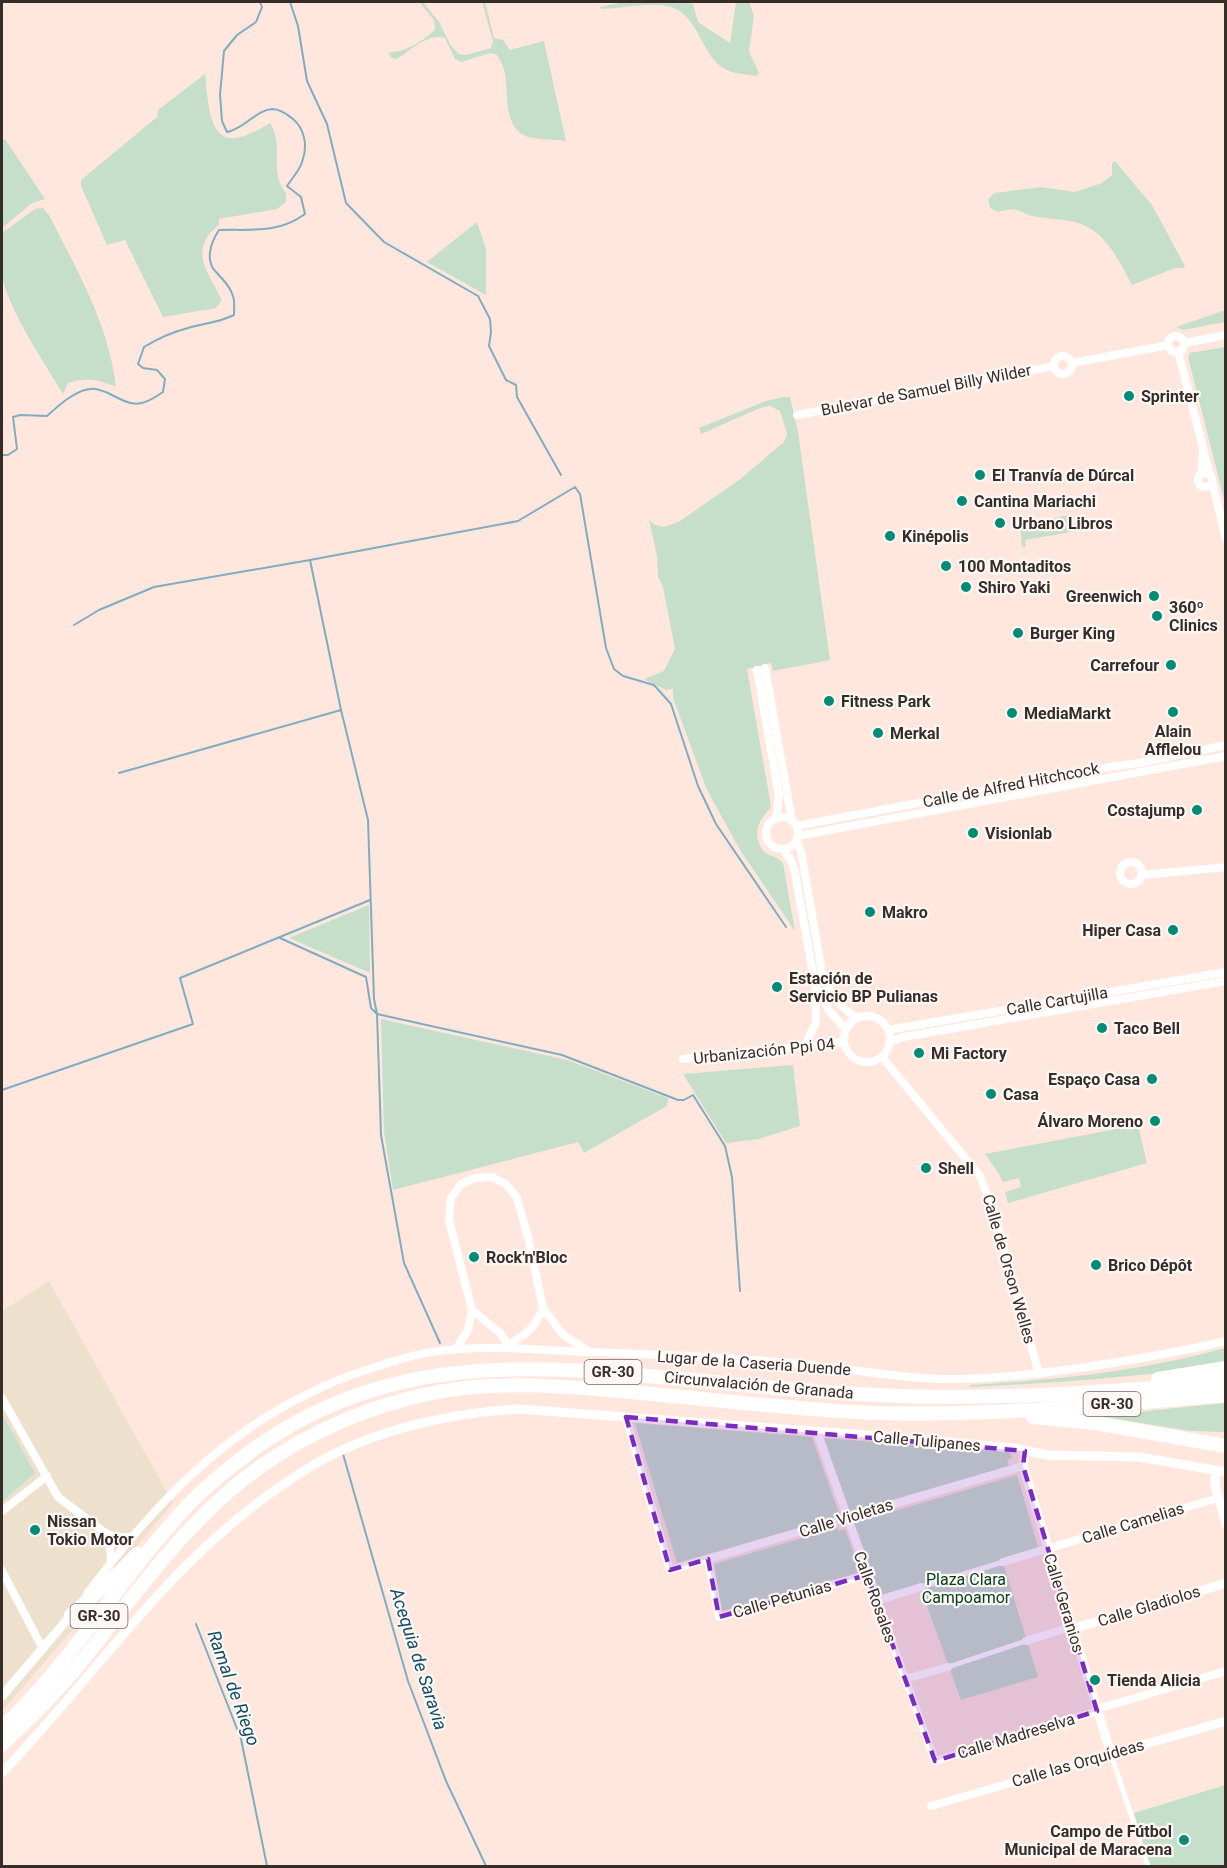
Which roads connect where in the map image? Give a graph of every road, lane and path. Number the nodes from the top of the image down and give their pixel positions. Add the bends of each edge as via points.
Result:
1 (1226, 335) edge
2 (1184, 343) junction
3 (1169, 345) junction
4 (1178, 351) junction
5 (1072, 363) junction
6 (1054, 366) junction
7 (797, 415) dead end
8 (1203, 452) junction
9 (1201, 475) junction
10 (1211, 478) junction
11 (1203, 487) junction
12 (1217, 505) junction
13 (1226, 539) edge
14 (761, 669) dead end
15 (763, 682) junction
16 (1226, 746) edge
17 (1226, 756) edge
18 (776, 818) junction
19 (794, 824) junction
20 (797, 838) junction
21 (783, 849) junction
22 (1226, 867) edge
23 (1142, 875) dead end
24 (1226, 972) edge
25 (1226, 981) edge
26 (815, 985) junction
27 (856, 1018) junction
28 (846, 1029) junction
29 (888, 1030) junction
30 (844, 1042) junction
31 (890, 1042) junction
32 (805, 1046) junction
33 (882, 1057) junction
34 (683, 1059) dead end
35 (543, 1308) junction
36 (472, 1310) junction
37 (1226, 1341) edge
38 (509, 1347) junction
39 (456, 1349) junction
40 (589, 1352) junction
41 (1226, 1368) edge
42 (1039, 1374) junction
43 (1226, 1382) edge
44 (1113, 1391) junction
45 (1226, 1395) edge
46 (2, 1398) edge
47 (999, 1412) junction
48 (626, 1417) junction
49 (817, 1432) junction
50 (1226, 1446) edge
51 (1025, 1450) junction
52 (1023, 1466) junction
53 (1221, 1471) edge
54 (46, 1476) junction
55 (1218, 1498) junction
56 (2, 1511) edge
57 (846, 1518) junction
58 (1226, 1524) edge
59 (104, 1532) junction
60 (162, 1534) junction
61 (129, 1539) junction
62 (1047, 1549) junction
63 (708, 1559) junction
64 (111, 1562) junction
65 (1003, 1562) joint
66 (2, 1570) edge
67 (867, 1575) junction
68 (1226, 1583) edge
69 (921, 1587) joint
70 (876, 1600) junction
71 (71, 1615) junction
72 (1072, 1628) junction
73 (1026, 1641) joint
74 (43, 1649) junction
75 (948, 1667) joint
76 (1226, 1671) edge
77 (905, 1679) junction
78 (2, 1696) edge
79 (40, 1707) junction
80 (1097, 1710) junction
81 (1226, 1721) edge
82 (2, 1728) edge
83 (2, 1745) edge
84 (1111, 1754) junction
85 (2, 1757) edge
86 (934, 1761) joint
87 (2, 1773) edge
88 (931, 1806) dead end
89 (1148, 1866) edge

1 - 2 street
2 - 3 street via 1175,336
2 - 4 street
3 - 4 street via 1171,350
3 - 5 street
4 - 8 street
5 - 6 street via 1063,356 1055,360
5 - 6 street via 1070,371 1064,374
6 - 7 street, Bulevar de Samuel Billy Wilder
8 - 9 street
8 - 10 street
9 - 10 street via 1205,473
9 - 11 street via 1198,481
10 - 11 street via 1210,485
10 - 12 street
11 - 12 street
12 - 13 street
14 - 15 street
15 - 18 street via 779,796
15 - 19 street
16 - 19 street, Calle de Alfred Hitchcock
17 - 20 street, Calle de Alfred Hitchcock
18 - 19 street
18 - 21 street via 766,834 770,843
19 - 20 street
20 - 21 street
20 - 27 street via 822,972 839,1005
21 - 26 street via 795,873
22 - 23 street
24 - 29 street, Calle Cartujilla
25 - 31 street, Calle Cartujilla
26 - 28 street via 830,1012
26 - 32 street via 816,1023
27 - 28 street
27 - 29 street via 872,1016
28 - 30 street
29 - 31 street
30 - 32 street, Urbanización Ppi 04
30 - 33 street via 856,1059 872,1061
31 - 33 street
32 - 34 street, Urbanización Ppi 04
33 - 42 street, Calle de Orson Welles via 980,1176
35 - 36 street via 517,1198 506,1184 492,1177 461,1184 451,1198 449,1220
35 - 38 street via 536,1322
35 - 40 street via 562,1335
36 - 38 street
36 - 39 street via 468,1330
37 - 42 street, Lugar de la Caseria Duende
38 - 39 street, Lugar de la Caseria Duende
38 - 40 street, Lugar de la Caseria Duende
39 - 61 street, Lugar de la Caseria Duende via 390,1362 293,1401 210,1456
40 - 42 street, Lugar de la Caseria Duende via 791,1363 933,1379 977,1380
41 - 44 highway via 1130,1383
43 - 44 highway, Circunvalación de Granada / GR-30
44 - 60 highway, Circunvalación de Granada / GR-30 via 890,1396 578,1369 500,1368 440,1374 344,1401 285,1430 231,1467
45 - 47 highway, Circunvalación de Granada / GR-30
46 - 54 street
47 - 50 highway via 1095,1423
47 - 79 highway, Circunvalación de Granada / GR-30 via 836,1411 543,1385 433,1393 360,1413 292,1446 229,1490 161,1561
48 - 49 street, Calle Tulipanes
48 - 63 street, Calle Violetas via 670,1570
48 - 87 street, Calle Tulipanes via 500,1410 399,1430 356,1443 310,1467 252,1506 205,1546
49 - 51 street, Calle Tulipanes
49 - 57 street, Calle Rosales
51 - 52 street, Calle Geranios
51 - 53 street, Calle Tulipanes via 1048,1455 1139,1457
52 - 57 street, Calle Violetas
52 - 62 street, Calle Geranios
53 - 55 street via 1215,1485
54 - 56 street
54 - 59 street via 58,1497
55 - 58 street
55 - 62 street, Calle Camelias
57 - 63 street, Calle Violetas
57 - 67 street, Calle Rosales
59 - 61 street
59 - 64 street
60 - 71 highway via 145,1545
60 - 82 highway, Circunvalación de Granada / GR-30 via 83,1635
61 - 64 street, Lugar de la Caseria Duende
62 - 65 street
62 - 72 street, Calle Geranios
63 - 67 street, Calle Petunias via 719,1617
64 - 71 street, Lugar de la Caseria Duende
65 - 69 street
66 - 74 street
67 - 70 street, Calle Rosales
68 - 72 street, Calle Gladiolos
69 - 70 street
70 - 77 street, Calle Rosales
71 - 74 street
72 - 73 street
72 - 80 street, Calle Geranios
73 - 75 street
74 - 78 street
75 - 77 street
76 - 80 street, Calle Madreselva
77 - 86 street, Calle Rosales
79 - 83 highway, Circunvalación de Granada / GR-30
79 - 85 highway via 33,1726
80 - 84 street, Calle Geranios
80 - 86 street, Calle Madreselva
81 - 84 street, Calle las Orquídeas
84 - 88 street, Calle las Orquídeas
84 - 89 street

